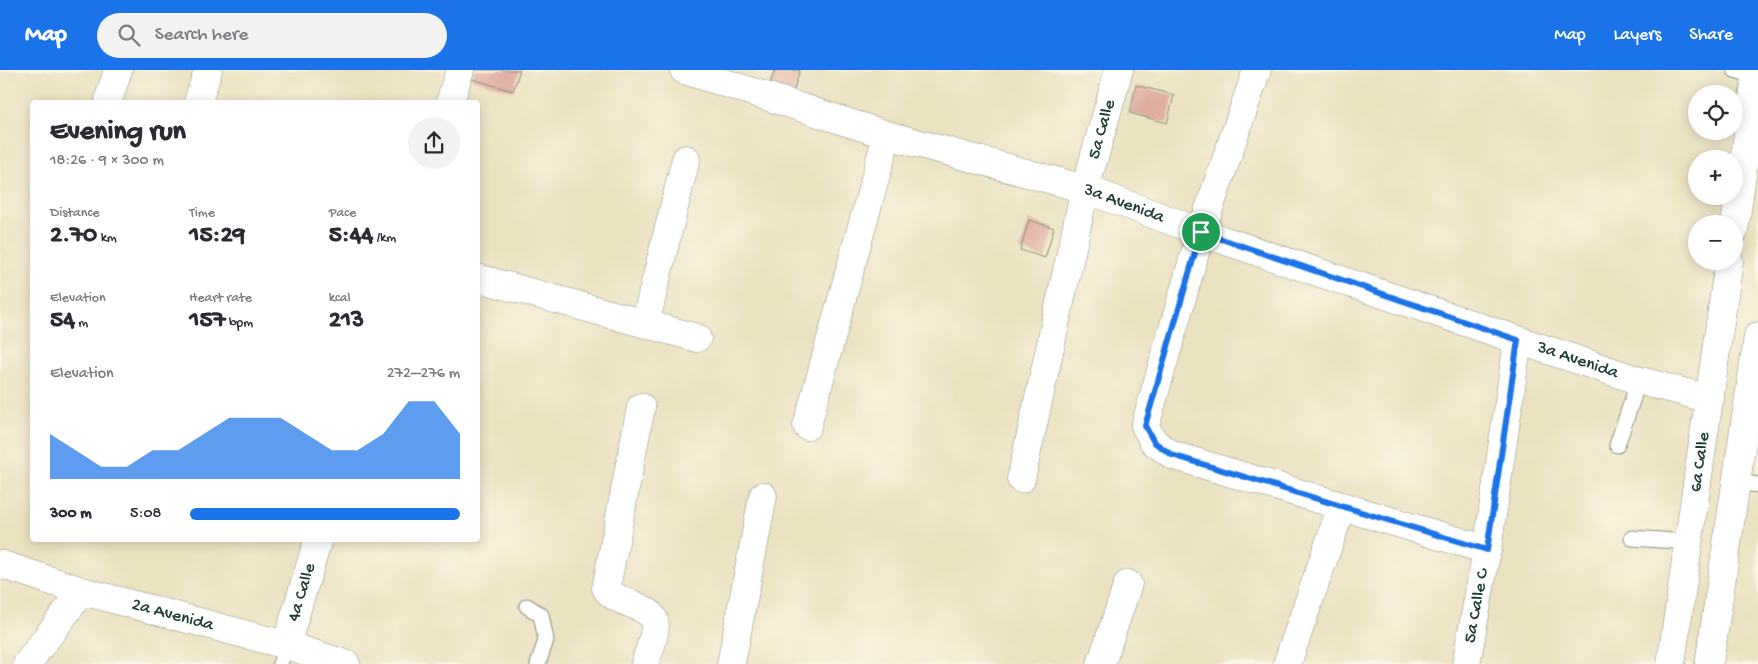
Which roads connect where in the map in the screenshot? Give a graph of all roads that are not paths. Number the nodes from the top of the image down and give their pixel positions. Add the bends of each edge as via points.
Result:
1 (118, 70) edge
2 (208, 70) edge
3 (460, 70) edge
4 (684, 70) edge
5 (1119, 70) edge
6 (1257, 70) edge
7 (1749, 72) edge
8 (109, 98) dead end
9 (199, 100) edge
10 (451, 100) edge
11 (887, 135) junction
12 (686, 159) dead end
13 (1085, 189) junction
14 (1736, 215) edge
15 (1201, 232) junction
16 (1728, 270) edge
17 (480, 279) edge
18 (645, 324) junction
19 (1758, 336) edge
20 (697, 338) dead end
21 (1518, 340) junction
22 (1637, 380) junction
23 (1710, 399) junction
24 (641, 408) dead end
25 (1752, 415) edge
26 (807, 426) dead end
27 (1617, 445) dead end
28 (1021, 479) dead end
29 (1747, 483) edge
30 (763, 496) dead end
31 (1342, 506) junction
32 (1632, 538) dead end
33 (317, 542) edge
34 (1689, 542) junction
35 (1487, 550) junction
36 (0, 564) edge
37 (1128, 584) dead end
38 (82, 590) junction
39 (527, 606) dead end
40 (283, 655) edge
41 (314, 658) edge
42 (27, 664) edge
43 (346, 664) edge
44 (538, 664) edge
45 (645, 664) edge
46 (731, 664) edge
47 (1101, 664) edge
48 (1287, 664) edge
49 (1466, 664) edge
50 (1671, 664) edge
51 (1708, 664) edge

1 - 8 street
2 - 9 street
3 - 10 street
4 - 11 street, 3a Avenida
5 - 13 street, 5a Calle
6 - 15 street
7 - 14 street
11 - 13 street, 3a Avenida
11 - 26 street
12 - 18 street
13 - 15 street, 3a Avenida
13 - 28 street, 5a Calle
15 - 21 street, 3a Avenida
15 - 31 street via 1145,426 1154,442 1172,455
16 - 23 street, 6a Calle
17 - 18 street
18 - 20 street
19 - 25 street
21 - 22 street, 3a Avenida
21 - 35 street, 5a Calle C
22 - 23 street, 3a Avenida
22 - 27 lane
23 - 25 street, 3a Avenida
23 - 34 street, 6a Calle
24 - 45 street via 606,588 616,598 650,612 654,619 655,627
25 - 29 street
29 - 51 street
30 - 46 street
31 - 35 street
31 - 48 street
32 - 34 lane
33 - 40 street, 4a Calle
34 - 50 street, 6a Calle
35 - 49 street, 5a Calle C
36 - 38 street, 2a Avenida
37 - 47 street
38 - 40 street, 2a Avenida
38 - 42 street
39 - 44 lane via 541,615 546,640
40 - 41 street, 2a Avenida
41 - 43 street, 2a Avenida

